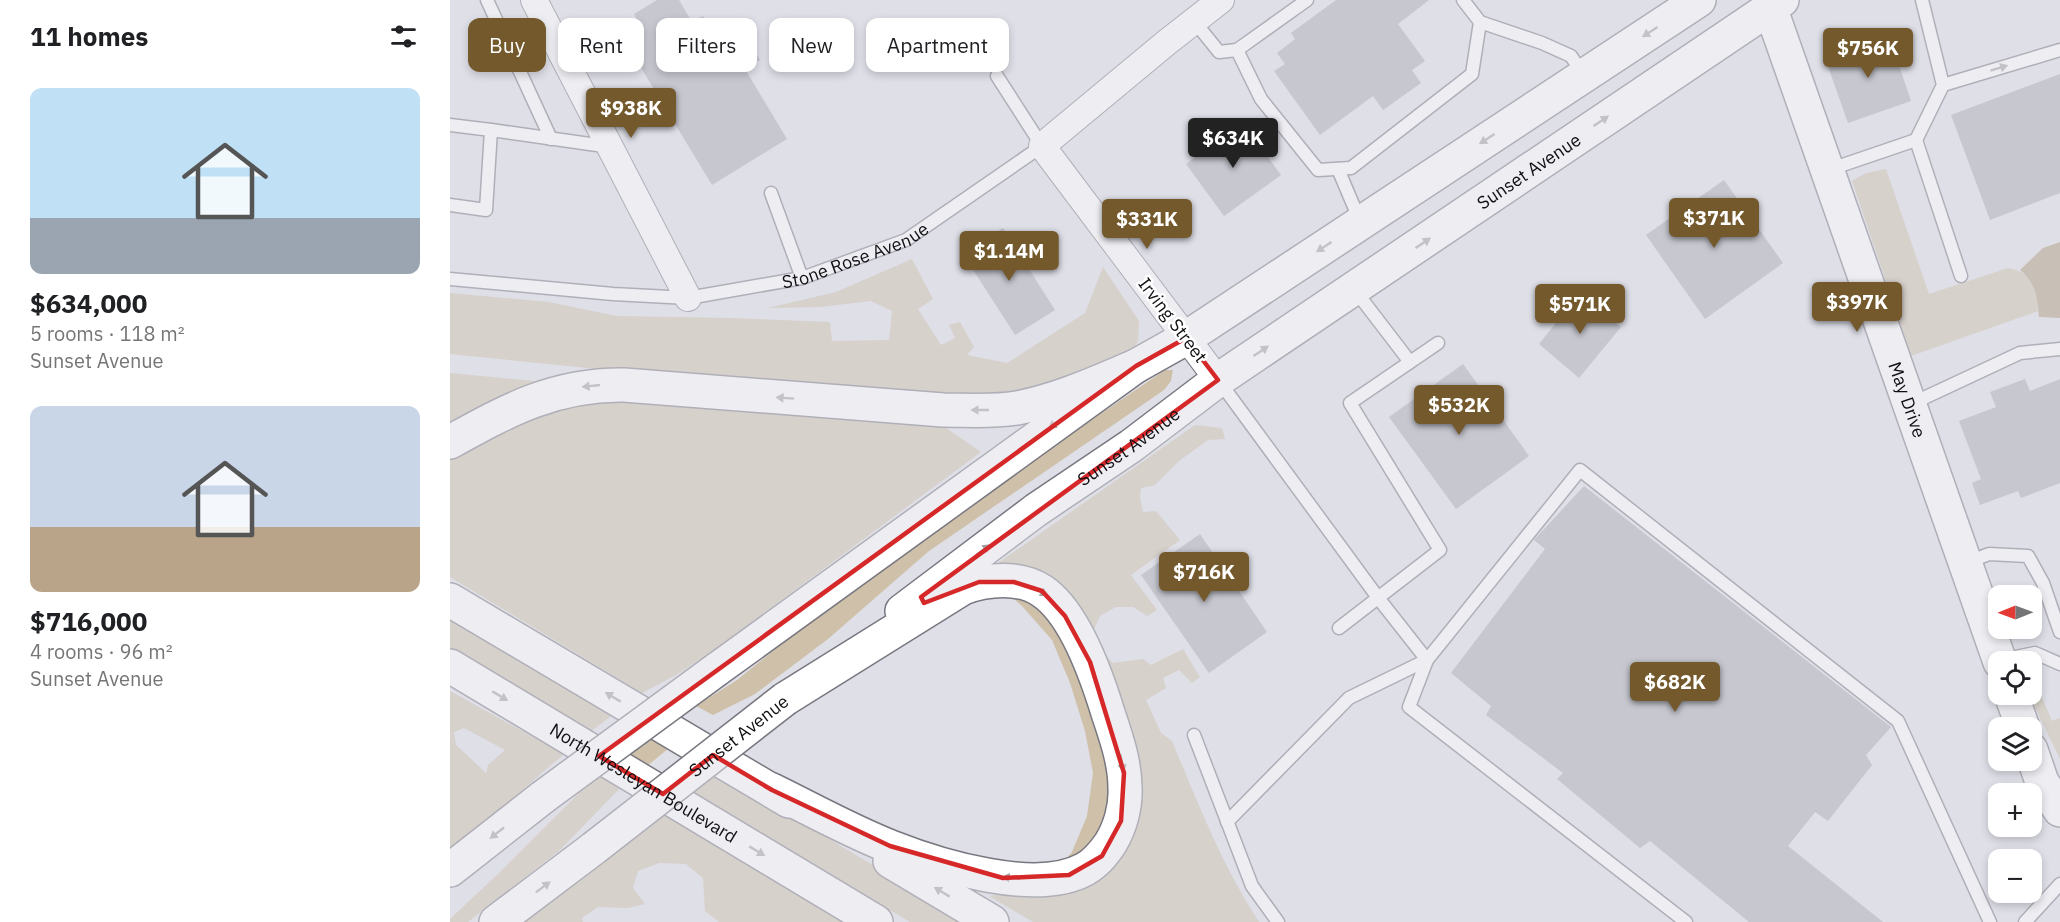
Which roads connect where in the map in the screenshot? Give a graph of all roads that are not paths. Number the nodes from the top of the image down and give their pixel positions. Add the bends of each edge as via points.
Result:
1 (487, 0) edge
2 (534, 0) edge
3 (1221, 0) edge
4 (1307, 0) edge
5 (1463, 0) edge
6 (1699, 0) edge
7 (1922, 0) edge
8 (1774, 2) edge
9 (1194, 21) junction
10 (1480, 22) junction
11 (1237, 50) junction
12 (2060, 50) edge
13 (1584, 75) junction
14 (997, 76) dead end
15 (1943, 85) junction
16 (450, 125) edge
17 (490, 129) junction
18 (551, 139) junction
19 (1916, 140) junction
20 (1042, 146) junction
21 (611, 147) junction
22 (1338, 169) junction
23 (1827, 171) junction
24 (771, 193) dead end
25 (450, 205) edge
26 (1361, 223) junction
27 (1961, 276) dead end
28 (802, 278) junction
29 (450, 279) edge
30 (1354, 289) junction
31 (688, 298) junction
32 (1186, 338) junction
33 (1438, 344) dead end
34 (2060, 349) edge
35 (1410, 362) junction
36 (1136, 366) junction
37 (1218, 380) junction
38 (1910, 405) junction
39 (450, 442) edge
40 (1965, 564) junction
41 (1379, 598) junction
42 (450, 600) edge
43 (1339, 628) dead end
44 (2060, 632) edge
45 (1996, 651) edge
46 (2042, 656) edge
47 (1427, 660) junction
48 (2060, 664) edge
49 (450, 666) edge
50 (785, 699) junction
51 (1194, 735) dead end
52 (2038, 771) edge
53 (772, 790) junction
54 (2060, 810) edge
55 (1227, 822) junction
56 (450, 870) edge
57 (2060, 884) edge
58 (496, 922) edge
59 (876, 922) edge
60 (992, 922) edge
61 (1278, 922) edge
62 (1686, 922) edge
63 (1990, 922) edge
64 (2025, 922) edge

1 - 18 lane
2 - 21 street
3 - 9 street, Stone Rose Avenue
4 - 11 lane
5 - 10 lane
6 -> 13 main road
7 - 15 lane
8 - 23 main road, May Drive
30 -> 8 main road, Sunset Avenue
9 - 11 lane via 1220,52
9 - 20 street, Stone Rose Avenue
10 - 13 lane via 1571,56
10 - 22 lane via 1472,74 1352,168
11 - 22 lane via 1261,99 1318,170
15 -> 12 lane
13 -> 26 main road
14 - 20 lane
15 - 19 lane
16 - 17 lane
17 - 18 lane
17 - 25 lane via 486,210
18 - 21 lane
19 - 23 lane
19 - 27 lane
20 - 28 lane, Stone Rose Avenue via 906,240
20 - 32 street, Irving Street
21 - 31 street
22 - 26 lane
23 - 38 main road, May Drive
24 - 28 lane
26 -> 32 main road
28 - 31 lane, Stone Rose Avenue
29 - 31 lane, Stone Rose Avenue
30 - 35 lane
37 -> 30 main road, Sunset Avenue
32 - 36 main road
32 - 37 street, Irving Street
33 - 35 lane
34 - 38 lane via 2020,353
35 - 41 lane via 1350,403 1440,550
36 -> 39 main road via 1044,401 986,410 601,385 541,397
36 -> 56 main road, bridge via 543,797
37 - 41 lane
50 -> 37 main road, Sunset Avenue via 1036,510 1131,446
38 - 40 main road, May Drive
40 - 44 lane via 1989,554 2028,556 2043,583
40 - 45 main road, May Drive
41 - 43 lane
41 - 47 lane
53 -> 42 main road
46 - 48 lane
47 - 55 lane via 1349,698
47 - 62 lane via 1409,707
47 - 63 lane via 1580,470 1898,721
49 -> 59 main road, North Wesleyan Boulevard
50 -> 53 main road via 963,588 979,582 1029,584 1042,591 1065,616 1090,662 1120,752 1125,802 1114,838 1102,856 1069,875 1027,880 925,859
58 -> 50 main road, Sunset Avenue, bridge
51 - 55 lane
52 - 54 main road
60 -> 53 main road
55 - 61 lane via 1252,886
57 - 64 lane

